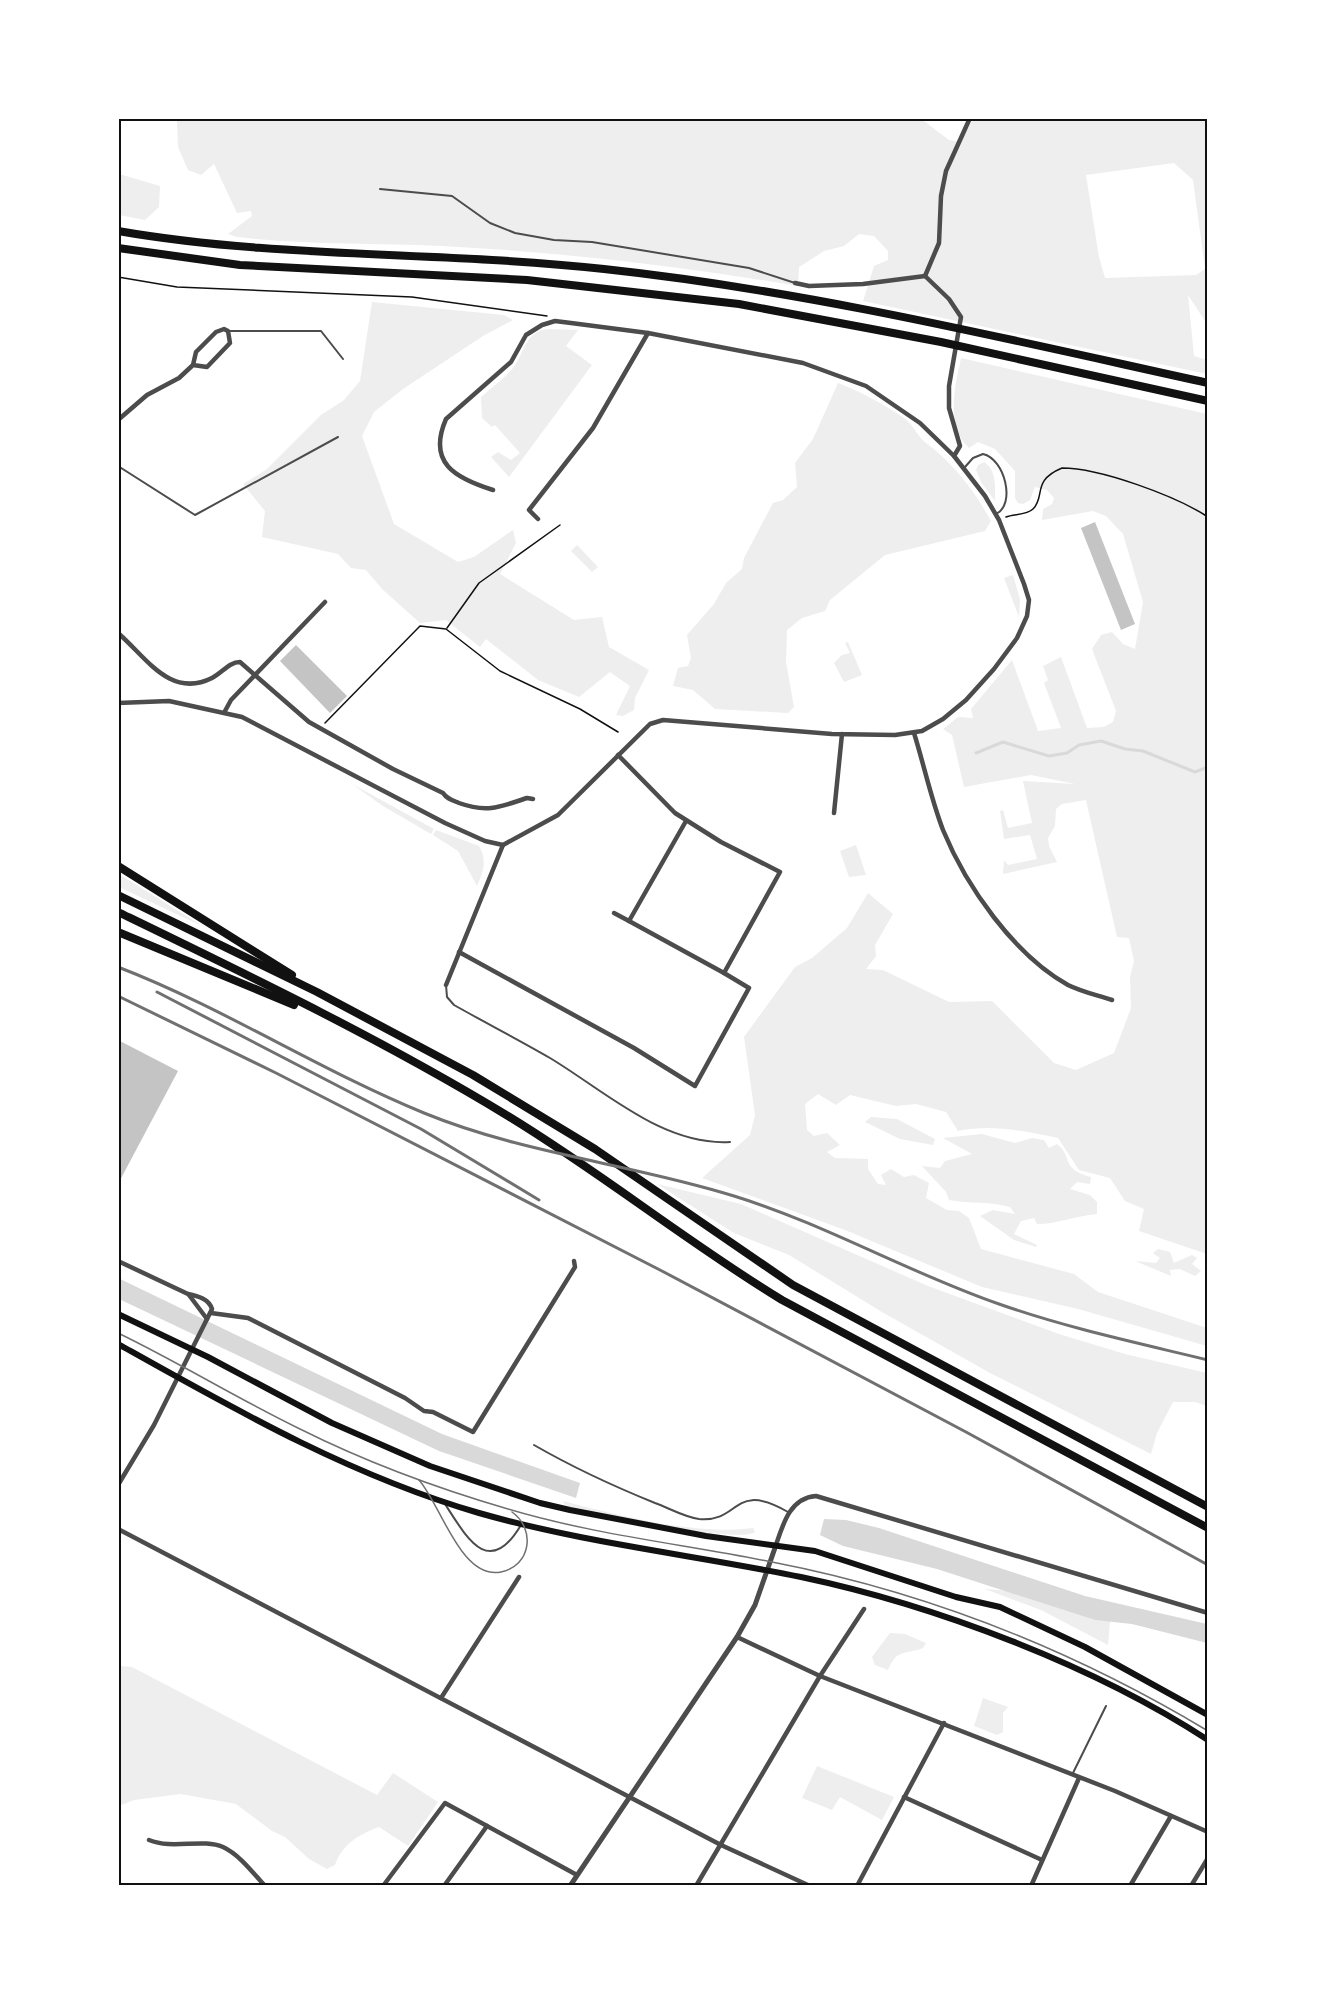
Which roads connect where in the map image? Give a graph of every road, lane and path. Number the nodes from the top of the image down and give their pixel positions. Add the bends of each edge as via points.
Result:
1 (970, 118) edge
2 (380, 189) dead end
3 (118, 231) edge
4 (118, 248) edge
5 (925, 276) junction
6 (118, 277) edge
7 (795, 283) joint
8 (544, 314) dead end
9 (228, 331) junction
10 (648, 333) junction
11 (343, 359) dead end
12 (193, 365) junction
13 (1208, 383) edge
14 (1208, 401) edge
15 (118, 420) edge
16 (338, 437) dead end
17 (954, 456) junction
18 (118, 466) edge
19 (964, 468) junction
20 (494, 490) dead end
21 (996, 514) junction
22 (1208, 517) edge
23 (537, 519) dead end
24 (999, 520) junction
25 (560, 525) dead end
26 (325, 602) dead end
27 (447, 629) junction
28 (118, 633) edge
29 (255, 674) junction
30 (119, 701) edge
31 (225, 711) junction
32 (320, 729) junction
33 (618, 732) dead end
34 (914, 733) junction
35 (842, 734) junction
36 (618, 755) junction
37 (533, 799) dead end
38 (834, 813) dead end
39 (686, 821) junction
40 (503, 845) junction
41 (118, 866) edge
42 (118, 895) edge
43 (118, 912) edge
44 (614, 913) dead end
45 (629, 921) junction
46 (118, 932) edge
47 (459, 952) junction
48 (724, 973) junction
49 (446, 985) joint
50 (317, 992) junction
51 (1112, 1000) dead end
52 (323, 1015) junction
53 (730, 1142) dead end
54 (118, 1261) edge
55 (574, 1261) dead end
56 (188, 1294) junction
57 (211, 1313) junction
58 (118, 1314) edge
59 (207, 1319) junction
60 (118, 1344) edge
61 (193, 1349) junction
62 (178, 1377) junction
63 (534, 1445) dead end
64 (118, 1485) edge
65 (443, 1502) junction
66 (1208, 1507) edge
67 (788, 1512) junction
68 (523, 1522) junction
69 (1208, 1528) edge
70 (118, 1529) edge
71 (776, 1545) junction
72 (768, 1571) junction
73 (519, 1576) dead end
74 (864, 1609) dead end
75 (1208, 1613) edge
76 (737, 1637) junction
77 (820, 1676) junction
78 (441, 1698) junction
79 (1106, 1706) dead end
80 (1208, 1715) edge
81 (944, 1724) junction
82 (1208, 1740) edge
83 (1072, 1775) junction
84 (1079, 1778) junction
85 (904, 1797) junction
86 (630, 1798) junction
87 (1171, 1816) junction
88 (487, 1826) junction
89 (1208, 1832) edge
90 (149, 1840) dead end
91 (721, 1845) junction
92 (1208, 1858) edge
93 (1042, 1860) junction
94 (577, 1875) junction
95 (265, 1886) edge
96 (383, 1886) edge
97 (444, 1886) edge
98 (570, 1886) edge
99 (696, 1886) edge
100 (810, 1886) edge
101 (858, 1886) edge
102 (1030, 1886) edge
103 (1130, 1886) edge
104 (1191, 1886) edge

1 - 5 street via 946,171 939,243
2 - 7 lane via 452,196 490,222 515,233 749,268
3 - 13 highway via 314,253 455,257 601,268 743,287
4 - 14 highway via 240,265 527,280 662,293 800,314
5 - 7 street via 863,284
5 - 17 street via 961,317 949,386 949,408 960,446
6 - 8 path via 177,287 412,297
9 - 11 lane via 321,331
9 - 12 street via 216,332 196,352
9 - 12 street via 230,343 207,367
10 - 17 street via 803,363 848,378 908,412
10 - 20 street via 555,321 533,329 511,362 446,419 440,432 438,448 450,469 469,482
10 - 23 street via 593,428 529,510
12 - 15 street via 179,378 147,395
16 - 18 lane via 195,515
17 - 19 street
19 - 21 street
19 - 21 lane via 983,454 1001,466 1006,504
21 - 24 street
22 - 24 path via 1132,484 1062,468 1043,481 1031,510
24 - 34 street via 1029,600 1023,627 966,700 943,719
25 - 27 path via 479,583
26 - 29 street
27 - 32 path via 420,626
27 - 33 path via 500,671
28 - 29 street via 163,676 176,682 189,685 202,681 237,662
29 - 31 street
29 - 32 street
30 - 31 street via 169,701
31 - 40 street via 271,730 445,823
32 - 37 street via 467,806 490,810
34 - 35 street
34 - 51 street via 943,829 987,907 1022,948 1050,972 1077,988
35 - 36 street via 663,720 650,724
35 - 38 street
36 - 39 street
36 - 40 street via 558,815
39 - 45 street
39 - 48 street via 780,872
40 - 47 street
41 - 50 highway
42 - 50 highway
43 - 52 highway
44 - 45 street
45 - 48 street
46 - 52 highway
47 - 48 street via 695,1086 749,988
47 - 49 street
49 - 53 lane via 447,997 454,1005 550,1058 662,1128 710,1143
50 - 66 highway via 535,1111 793,1285
52 - 69 highway via 506,1115 782,1300
54 - 56 street
55 - 57 street via 575,1267 472,1432 433,1412 424,1412 405,1398 248,1318
56 - 57 street via 208,1302
56 - 59 street
57 - 59 street
58 - 61 main road
59 - 61 street
60 - 62 main road
61 - 62 street
61 - 71 main road via 370,1441 498,1489 540,1503 633,1524
62 - 64 street
62 - 65 main road via 345,1463
63 - 67 lane via 590,1477 690,1516 710,1518 750,1499 769,1501
65 - 68 main road
65 - 68 lane via 472,1543 486,1551 503,1547
67 - 71 street
67 - 75 street via 816,1496
68 - 72 main road
70 - 78 street
71 - 72 street
71 - 80 main road via 815,1551 956,1597 1000,1607 1085,1647
72 - 76 street
72 - 82 main road via 870,1594 1031,1650 1116,1689
73 - 78 street
74 - 77 street
76 - 77 street
76 - 86 street
77 - 81 street
77 - 91 street
78 - 86 street
79 - 83 lane
81 - 83 street
81 - 85 street
83 - 84 street
84 - 87 street
84 - 93 street
85 - 93 street
85 - 101 street
86 - 91 street
86 - 94 street
87 - 89 street
87 - 103 street
88 - 94 street
88 - 96 street via 445,1803
88 - 97 street
90 - 95 street via 225,1848
91 - 99 street
91 - 100 street
92 - 104 street
93 - 102 street
94 - 98 street

